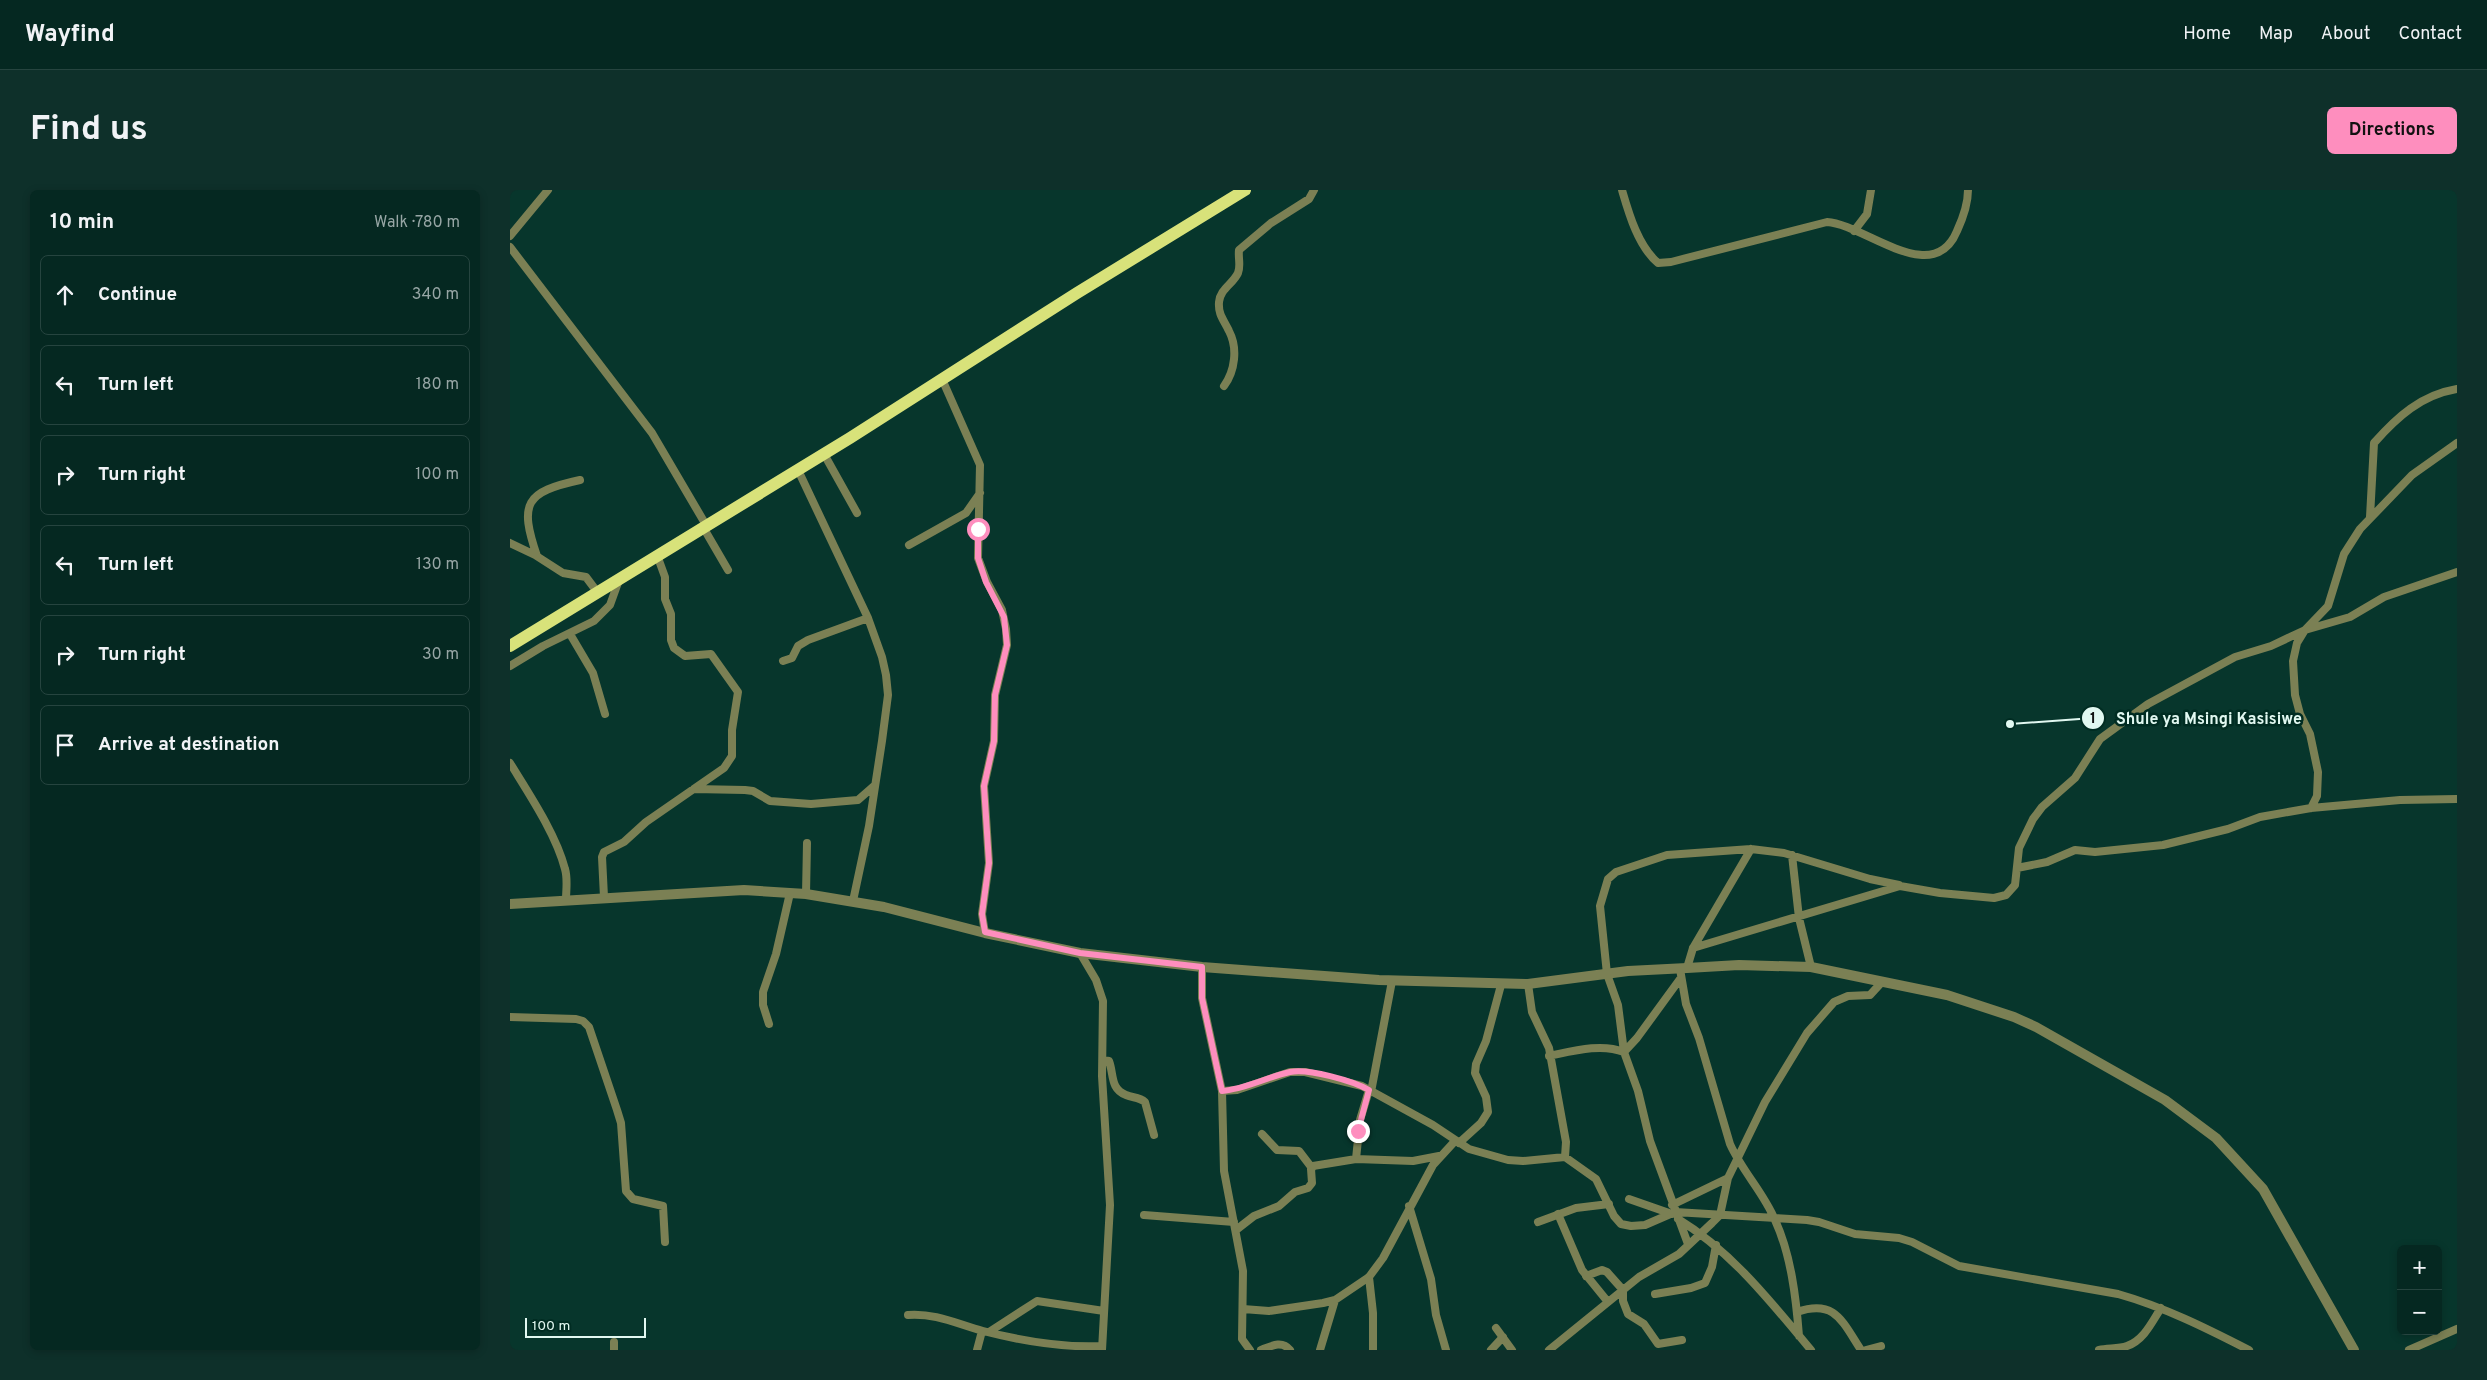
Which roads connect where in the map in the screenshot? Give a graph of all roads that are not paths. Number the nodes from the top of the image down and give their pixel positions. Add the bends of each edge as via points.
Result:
1 (548, 190) edge
2 (1245, 190) edge
3 (1314, 190) edge
4 (1622, 190) edge
5 (1871, 190) edge
6 (1968, 190) edge
7 (1854, 231) junction
8 (510, 236) edge
9 (510, 247) edge
10 (942, 378) junction
11 (1224, 386) dead end
12 (2457, 389) edge
13 (2457, 443) edge
14 (824, 454) junction
15 (798, 470) junction
16 (580, 480) dead end
17 (980, 491) junction
18 (857, 512) dead end
19 (2370, 517) junction
20 (704, 526) junction
21 (510, 543) edge
22 (909, 545) dead end
23 (657, 555) junction
24 (537, 556) junction
25 (728, 570) dead end
26 (2457, 572) edge
27 (619, 580) junction
28 (598, 593) junction
29 (868, 618) junction
30 (2305, 630) junction
31 (570, 634) junction
32 (510, 646) edge
33 (783, 661) dead end
34 (510, 666) edge
35 (605, 714) dead end
36 (510, 763) edge
37 (874, 786) junction
38 (694, 788) junction
39 (2457, 799) edge
40 (2311, 808) junction
41 (808, 843) dead end
42 (1751, 849) junction
43 (1792, 855) junction
44 (2017, 868) junction
45 (1900, 886) junction
46 (790, 893) junction
47 (806, 894) junction
48 (604, 898) junction
49 (566, 900) junction
50 (853, 901) junction
51 (510, 904) edge
52 (1799, 918) junction
53 (985, 932) junction
54 (1693, 948) junction
55 (1080, 953) junction
56 (1202, 967) junction
57 (1811, 967) junction
58 (1682, 972) junction
59 (1607, 974) junction
60 (1392, 980) junction
61 (1881, 983) junction
62 (1528, 984) junction
63 (1501, 985) junction
64 (510, 1017) edge
65 (769, 1024) dead end
66 (1624, 1052) junction
67 (1549, 1056) junction
68 (1103, 1060) junction
69 (1222, 1091) junction
70 (1370, 1091) junction
71 (1262, 1134) dead end
72 (1154, 1135) dead end
73 (1457, 1142) junction
74 (1439, 1156) junction
75 (1565, 1157) junction
76 (1736, 1158) junction
77 (1356, 1159) junction
78 (1312, 1168) junction
79 (1728, 1178) junction
80 (1629, 1199) dead end
81 (1609, 1204) junction
82 (1409, 1206) junction
83 (1674, 1212) junction
84 (1558, 1214) junction
85 (1144, 1215) dead end
86 (1720, 1215) junction
87 (1775, 1219) junction
88 (1538, 1222) dead end
89 (1235, 1226) junction
90 (1702, 1233) junction
91 (665, 1242) dead end
92 (1688, 1244) junction
93 (1716, 1245) junction
94 (1586, 1276) junction
95 (1368, 1277) junction
96 (1623, 1290) junction
97 (1655, 1294) dead end
98 (1335, 1300) junction
99 (1608, 1302) junction
100 (2161, 1308) junction
101 (1243, 1310) junction
102 (1104, 1312) junction
103 (1797, 1312) junction
104 (908, 1315) dead end
105 (1496, 1328) dead end
106 (2457, 1329) edge
107 (985, 1332) junction
108 (1799, 1336) junction
109 (1503, 1337) junction
110 (1682, 1340) dead end
111 (1882, 1346) dead end
112 (1102, 1348) edge
113 (2124, 1348) edge
114 (979, 1349) edge
115 (1248, 1350) edge
116 (1261, 1350) edge
117 (1290, 1350) edge
118 (1320, 1350) edge
119 (1373, 1350) edge
120 (1446, 1350) edge
121 (1491, 1350) edge
122 (1512, 1350) edge
123 (1549, 1350) edge
124 (1811, 1350) edge
125 (1861, 1350) edge
126 (1866, 1350) edge
127 (2099, 1350) edge
128 (2249, 1350) edge
129 (2354, 1350) edge
130 (2409, 1350) edge

1 - 8 street
2 - 10 highway
3 - 11 street via 1309,199 1240,248 1238,274 1220,299 1221,318 1233,345 1233,366
4 - 7 street via 1633,222 1647,250 1658,263 1827,222
5 - 7 street via 1867,214
6 - 7 street via 1955,237 1936,253 1918,255
9 - 20 street via 652,433
10 - 14 highway
10 - 17 street via 980,465
12 - 19 street via 2441,392 2402,413 2374,443
13 - 19 street via 2412,476
14 - 15 highway
14 - 18 street
15 - 20 highway
15 - 29 street
16 - 24 street via 559,484 532,499 528,508 529,527
17 - 22 street via 966,513
17 - 53 street via 978,558 1004,617 1007,645 995,695 994,741 984,786 989,863 982,914
19 - 30 street via 2344,554 2328,606
20 - 23 highway
20 - 25 street
21 - 24 street
23 - 27 highway
23 - 38 street via 665,577 665,600 671,614 674,648 685,656 711,654 738,692 730,761
24 - 28 street via 563,573 586,577
26 - 30 street via 2384,597 2350,617
27 - 28 highway
27 - 31 street via 610,605 594,621
28 - 32 highway
29 - 33 street via 808,640 798,646 792,658
29 - 37 street via 882,657 888,695
30 - 40 street via 2297,643 2292,676 2298,708 2310,734 2318,772 2316,796
30 - 44 street via 2272,646 2220,664 2148,704 2100,739 2075,778 2033,819 2019,848
31 - 34 street
31 - 35 street via 593,673
36 - 49 street via 541,814 561,858 567,880
37 - 38 street via 858,800 811,804 770,801 753,791
37 - 50 street
38 - 48 street via 624,842 604,852
39 - 40 street via 2400,800
40 - 44 street via 2260,817 2228,829 2163,845 2095,852 2075,850 2047,862
41 - 47 street
42 - 43 street
42 - 54 street
42 - 59 street via 1667,855 1616,872 1608,879 1600,902
43 - 45 street
43 - 52 street
44 - 45 street via 2012,891 2001,897 1940,893
45 - 52 street
46 - 47 street
46 - 48 street via 744,890
46 - 65 street via 776,954 763,992
47 - 50 street
48 - 49 street
49 - 51 street
50 - 53 street
52 - 54 street
52 - 57 street
53 - 55 street
54 - 58 street
55 - 56 street
55 - 68 street via 1096,980 1103,1002
56 - 60 street
56 - 69 street via 1202,998
57 - 58 street via 1740,965
57 - 61 street
58 - 59 street
58 - 66 street
58 - 76 street via 1691,1020
59 - 62 street
59 - 66 street via 1618,1005
60 - 63 street
60 - 70 street
61 - 76 street via 1870,995 1848,996 1834,1002 1807,1033
61 - 129 street via 1947,995 2036,1027 2165,1100 2216,1138 2263,1189
62 - 63 street
62 - 67 street via 1532,1012 1546,1039
63 - 73 street via 1486,1041 1476,1064 1477,1080 1486,1097 1488,1112 1481,1123
64 - 91 street via 576,1018 589,1027 620,1123 626,1191 634,1199 663,1206
66 - 67 street via 1613,1047
66 - 83 street
67 - 75 street via 1566,1142
68 - 72 street via 1109,1062 1112,1081 1118,1090 1140,1098 1147,1105
68 - 102 street via 1110,1205
69 - 70 street via 1237,1090 1300,1071 1353,1083
69 - 89 street via 1222,1150
70 - 73 street via 1433,1125
70 - 77 street via 1360,1120
71 - 78 street via 1277,1150 1299,1151
73 - 74 street
73 - 75 street via 1469,1149 1508,1160
74 - 77 street via 1413,1161
74 - 82 street
75 - 81 street via 1596,1179
76 - 79 street
76 - 87 street
77 - 78 street
78 - 89 street via 1310,1186 1295,1192 1279,1206
79 - 83 street
79 - 86 street
80 - 83 street
81 - 83 street via 1617,1220 1631,1226 1645,1225
81 - 84 street
82 - 95 street via 1383,1258
82 - 120 street via 1431,1278 1436,1315
83 - 86 street
83 - 90 street
83 - 92 street
84 - 88 street
84 - 94 street
85 - 89 street
86 - 87 street
86 - 90 street
87 - 100 street via 1819,1222 1855,1234 1899,1238 1959,1266 2118,1294
87 - 103 street via 1790,1271
89 - 101 street via 1243,1271
90 - 92 street
90 - 93 street
92 - 96 street
93 - 97 street via 1705,1282 1691,1288
93 - 108 street
94 - 96 street via 1604,1271
94 - 99 street
95 - 98 street
95 - 119 street via 1373,1313
96 - 99 street
96 - 110 street via 1628,1314 1644,1324 1658,1344
98 - 101 street via 1269,1311
98 - 118 street
99 - 123 street
100 - 113 street via 2142,1335
100 - 128 street
101 - 115 street via 1242,1340
102 - 107 street via 1037,1301
102 - 112 street
103 - 108 street
103 - 125 street via 1815,1307 1829,1309
104 - 107 street via 936,1315
105 - 109 street
106 - 130 street
107 - 112 street via 1062,1346
107 - 114 street
108 - 124 street
109 - 121 street
109 - 122 street
111 - 126 street
113 - 127 street
116 - 117 street via 1278,1344

